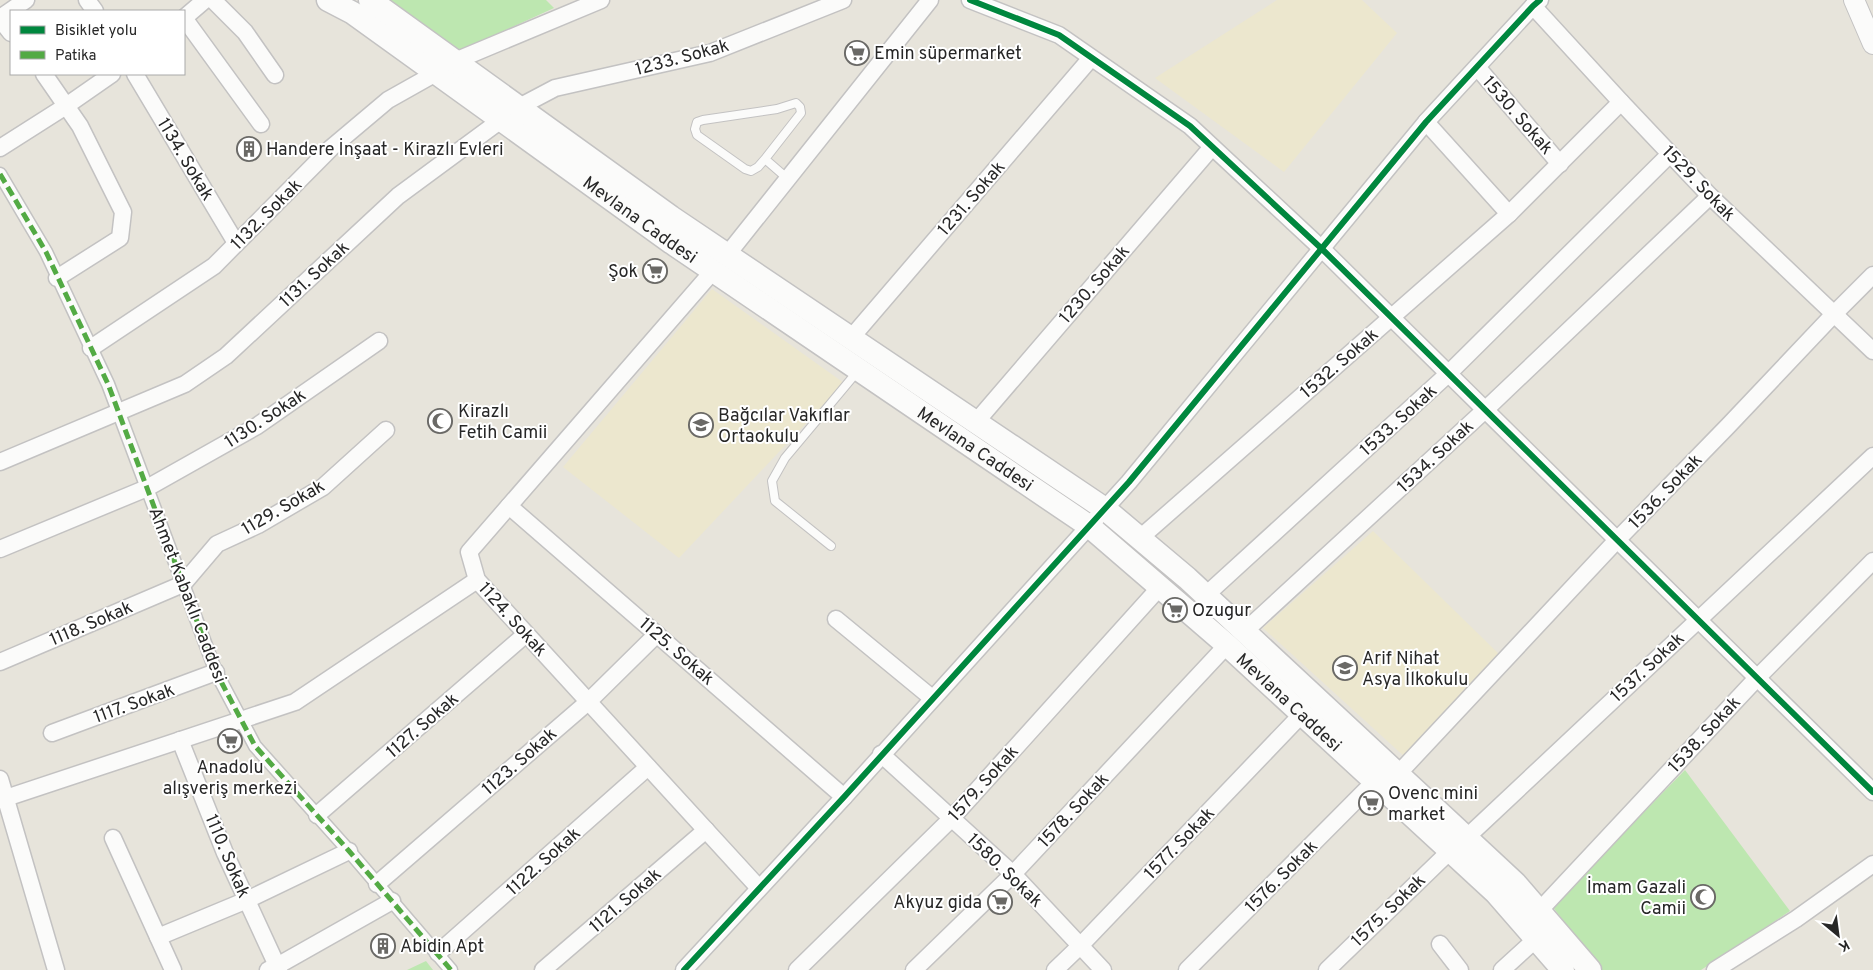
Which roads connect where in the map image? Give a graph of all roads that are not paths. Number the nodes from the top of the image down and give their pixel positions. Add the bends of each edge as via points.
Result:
1 (26, 0) edge
2 (205, 0) edge
3 (214, 0) edge
4 (328, 0) edge
5 (370, 0) edge
6 (601, 0) edge
7 (843, 0) edge
8 (930, 0) edge
9 (970, 0) edge
10 (1854, 0) edge
11 (1537, 3) edge
12 (12, 10) edge
13 (185, 17) edge
14 (0, 18) edge
15 (185, 19) edge
16 (10, 32) edge
17 (1873, 44) edge
18 (1091, 58) junction
19 (455, 61) junction
20 (1477, 67) junction
21 (436, 73) junction
22 (45, 75) edge
23 (111, 75) edge
24 (136, 75) edge
25 (274, 75) dead end
26 (1620, 102) junction
27 (66, 106) junction
28 (510, 114) junction
29 (1426, 122) junction
30 (261, 124) dead end
31 (1212, 147) junction
32 (0, 148) edge
33 (1670, 154) junction
34 (765, 160) junction
35 (1560, 164) junction
36 (0, 174) edge
37 (788, 179) junction
38 (1710, 196) junction
39 (1509, 214) junction
40 (236, 244) junction
41 (1322, 249) junction
42 (720, 263) junction
43 (1873, 276) edge
44 (58, 278) junction
45 (1834, 314) junction
46 (1391, 317) junction
47 (851, 338) junction
48 (379, 341) dead end
49 (91, 348) junction
50 (1873, 351) edge
51 (858, 370) junction
52 (1448, 374) junction
53 (1485, 410) junction
54 (118, 412) junction
55 (976, 422) junction
56 (386, 430) dead end
57 (1873, 456) edge
58 (0, 462) edge
59 (147, 488) junction
60 (509, 506) junction
61 (1105, 508) junction
62 (1089, 526) junction
63 (1140, 538) junction
64 (1618, 540) junction
65 (831, 546) dead end
66 (0, 549) edge
67 (1873, 561) edge
68 (477, 580) junction
69 (183, 584) junction
70 (1160, 587) junction
71 (1206, 596) junction
72 (836, 619) dead end
73 (1698, 619) junction
74 (1245, 631) junction
75 (526, 634) junction
76 (657, 634) junction
77 (1227, 645) junction
78 (0, 662) edge
79 (216, 672) junction
80 (1757, 678) junction
81 (932, 698) junction
82 (588, 702) junction
83 (1302, 714) junction
84 (240, 720) junction
85 (52, 733) dead end
86 (180, 740) junction
87 (881, 754) junction
88 (648, 767) junction
89 (1398, 774) junction
90 (0, 779) edge
91 (1375, 781) junction
92 (1873, 792) edge
93 (844, 797) junction
94 (3, 800) edge
95 (317, 815) junction
96 (952, 818) junction
97 (706, 830) junction
98 (113, 838) dead end
99 (1458, 844) junction
100 (349, 851) junction
101 (1873, 864) edge
102 (1013, 874) junction
103 (377, 884) junction
104 (759, 888) junction
105 (247, 900) junction
106 (392, 901) junction
107 (1539, 911) junction
108 (158, 937) junction
109 (1536, 939) junction
110 (1440, 944) dead end
111 (1080, 946) junction
112 (438, 953) junction
113 (690, 968) edge
114 (275, 969) edge
115 (56, 970) edge
116 (173, 970) edge
117 (451, 970) edge
118 (543, 970) edge
119 (797, 970) edge
120 (914, 970) edge
121 (1055, 970) edge
122 (1103, 970) edge
123 (1187, 970) edge
124 (1327, 970) edge
125 (1460, 970) edge
126 (1502, 970) edge
127 (1563, 970) edge
128 (1590, 970) edge
129 (1715, 970) edge

1 - 12 street
2 - 13 street
3 - 25 street via 245,32
4 - 21 main road, Mevlana Caddesi via 354,13
5 - 19 main road, Mevlana Caddesi
6 - 19 street
7 - 28 street, 1233. Sokak via 710,53 555,88
8 - 37 street, 1124. Sokak
9 - 18 street via 1059,35
10 - 17 street
11 - 20 street
11 - 26 street, 1529. Sokak
14 - 16 street
15 - 30 street
18 - 31 street via 1190,126
18 - 47 street, 1231. Sokak
19 - 28 main road, Mevlana Caddesi
20 - 29 street
20 - 35 street, 1530. Sokak
21 - 28 main road, Mevlana Caddesi
21 - 40 street, 1132. Sokak via 388,100 331,148
22 - 27 street
23 - 27 street
24 - 40 street, 1134. Sokak
26 - 33 street, 1529. Sokak
26 - 35 street, 1532. Sokak
27 - 32 street
27 - 44 street via 80,126 123,212 120,238
28 - 42 main road, Mevlana Caddesi
28 - 54 street, 1131. Sokak via 398,196 226,356 185,384
29 - 39 street
29 - 41 street
31 - 41 street
31 - 55 street, 1230. Sokak
33 - 38 street, 1529. Sokak
33 - 52 street, 1533. Sokak
34 - 34 lane via 801,114 796,103 697,122 697,135 745,169 758,168
34 - 37 lane
35 - 39 street, 1532. Sokak
36 - 44 street, Ahmet Kabaklı Caddesi
37 - 42 street, 1124. Sokak
38 - 45 street, 1529. Sokak
38 - 53 street, 1534. Sokak
39 - 46 street, 1532. Sokak
40 - 49 street, 1132. Sokak via 214,266
41 - 46 street
41 - 61 street
42 - 47 main road, Mevlana Caddesi
42 - 51 main road, Mevlana Caddesi
42 - 60 street, 1124. Sokak
43 - 45 street, 1536. Sokak
44 - 49 street, Ahmet Kabaklı Caddesi
45 - 50 street, 1529. Sokak
45 - 64 street, 1536. Sokak
46 - 52 street
46 - 63 street, 1532. Sokak
47 - 55 main road, Mevlana Caddesi
48 - 59 street, 1130. Sokak via 257,426
49 - 54 street, Ahmet Kabaklı Caddesi
51 - 62 main road, Mevlana Caddesi
51 - 65 lane via 785,458 772,482 775,501
52 - 53 street
52 - 71 street, 1533. Sokak
53 - 64 street
53 - 74 street, 1534. Sokak
54 - 58 street, 1131. Sokak
54 - 59 street, Ahmet Kabaklı Caddesi
55 - 61 main road, Mevlana Caddesi
56 - 69 street, 1129. Sokak via 323,487 258,525 217,544
57 - 73 street, 1537. Sokak
59 - 66 street, 1130. Sokak
59 - 69 street, Ahmet Kabaklı Caddesi
60 - 68 street, 1124. Sokak via 469,552
60 - 76 street, 1125. Sokak
61 - 62 street
61 - 63 main road, Mevlana Caddesi
62 - 70 main road, Mevlana Caddesi
62 - 81 street
63 - 71 main road, Mevlana Caddesi
64 - 73 street
64 - 89 street, 1536. Sokak
67 - 80 street, 1538. Sokak
68 - 75 street, 1124. Sokak
68 - 84 street via 295,702
69 - 78 street, 1118. Sokak
69 - 79 street, Ahmet Kabaklı Caddesi
70 - 77 main road, Mevlana Caddesi
70 - 96 street, 1579. Sokak
71 - 74 main road, Mevlana Caddesi
72 - 81 street
73 - 80 street
73 - 99 street, 1537. Sokak
74 - 89 main road, Mevlana Caddesi
75 - 82 street, 1124. Sokak
75 - 95 street, 1127. Sokak
76 - 82 street, 1123. Sokak
76 - 93 street, 1125. Sokak
77 - 83 main road, Mevlana Caddesi
77 - 102 street, 1578. Sokak
79 - 84 street, Ahmet Kabaklı Caddesi
79 - 85 street, 1117. Sokak
80 - 92 street
80 - 107 street, 1538. Sokak
81 - 87 street
82 - 88 street, 1124. Sokak
82 - 103 street, 1123. Sokak
83 - 91 main road, Mevlana Caddesi
83 - 111 street, 1577. Sokak
84 - 86 street
84 - 95 street, Ahmet Kabaklı Caddesi via 255,746
86 - 94 street
86 - 105 street, 1110. Sokak
87 - 93 street
87 - 96 street, 1580. Sokak
88 - 97 street, 1124. Sokak
88 - 112 street, 1122. Sokak
89 - 99 main road, Mevlana Caddesi
90 - 94 street
91 - 99 main road, Mevlana Caddesi
91 - 123 street, 1576. Sokak
93 - 104 street
94 - 115 street
95 - 100 street, Ahmet Kabaklı Caddesi
96 - 102 street, 1580. Sokak
96 - 119 street, 1579. Sokak
97 - 104 street, 1124. Sokak
97 - 118 street, 1121. Sokak
98 - 108 street
99 - 107 main road, Mevlana Caddesi via 1515,883
99 - 109 main road, Mevlana Caddesi
99 - 124 street, 1575. Sokak
100 - 103 street, Ahmet Kabaklı Caddesi
100 - 105 street
101 - 129 street via 1796,919
102 - 111 street, 1580. Sokak
102 - 120 street, 1578. Sokak
103 - 106 street, Ahmet Kabaklı Caddesi
104 - 113 street
105 - 108 street
105 - 114 street, 1110. Sokak
106 - 112 street, Ahmet Kabaklı Caddesi
106 - 114 street
107 - 128 main road, Mevlana Caddesi
108 - 116 street
109 - 126 street
109 - 127 main road, Mevlana Caddesi
110 - 125 street
111 - 121 street, 1577. Sokak
111 - 122 street, 1580. Sokak
112 - 117 street, Ahmet Kabaklı Caddesi

